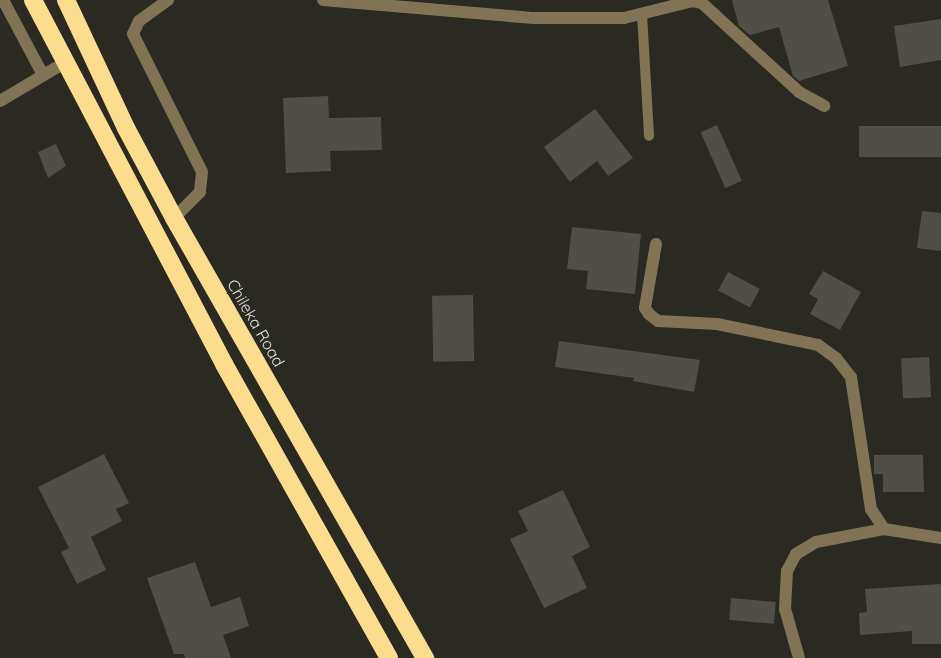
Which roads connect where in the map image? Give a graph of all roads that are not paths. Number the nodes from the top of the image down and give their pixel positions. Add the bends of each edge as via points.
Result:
1 (3, 0) edge
2 (33, 0) edge
3 (66, 0) edge
4 (168, 0) edge
5 (323, 0) edge
6 (642, 14) junction
7 (64, 63) junction
8 (43, 75) junction
9 (0, 101) edge
10 (824, 106) dead end
11 (648, 136) dead end
12 (174, 218) junction
13 (656, 244) dead end
14 (884, 529) junction
15 (941, 538) edge
16 (389, 658) edge
17 (425, 658) edge
18 (799, 658) edge

1 - 8 street
2 - 7 highway
3 - 12 highway, Chileka Road via 126,128
4 - 12 street via 139,21 133,34 202,172 200,192
5 - 6 street via 534,18 624,18
6 - 10 street via 692,1 702,3 799,92
6 - 11 lane
7 - 8 street
7 - 16 highway via 224,364
8 - 9 street
12 - 17 highway, Chileka Road
13 - 14 street via 645,308 658,321 717,324 818,345 841,364 851,377 871,509
14 - 15 street
14 - 18 street via 816,543 796,554 787,572 785,609

